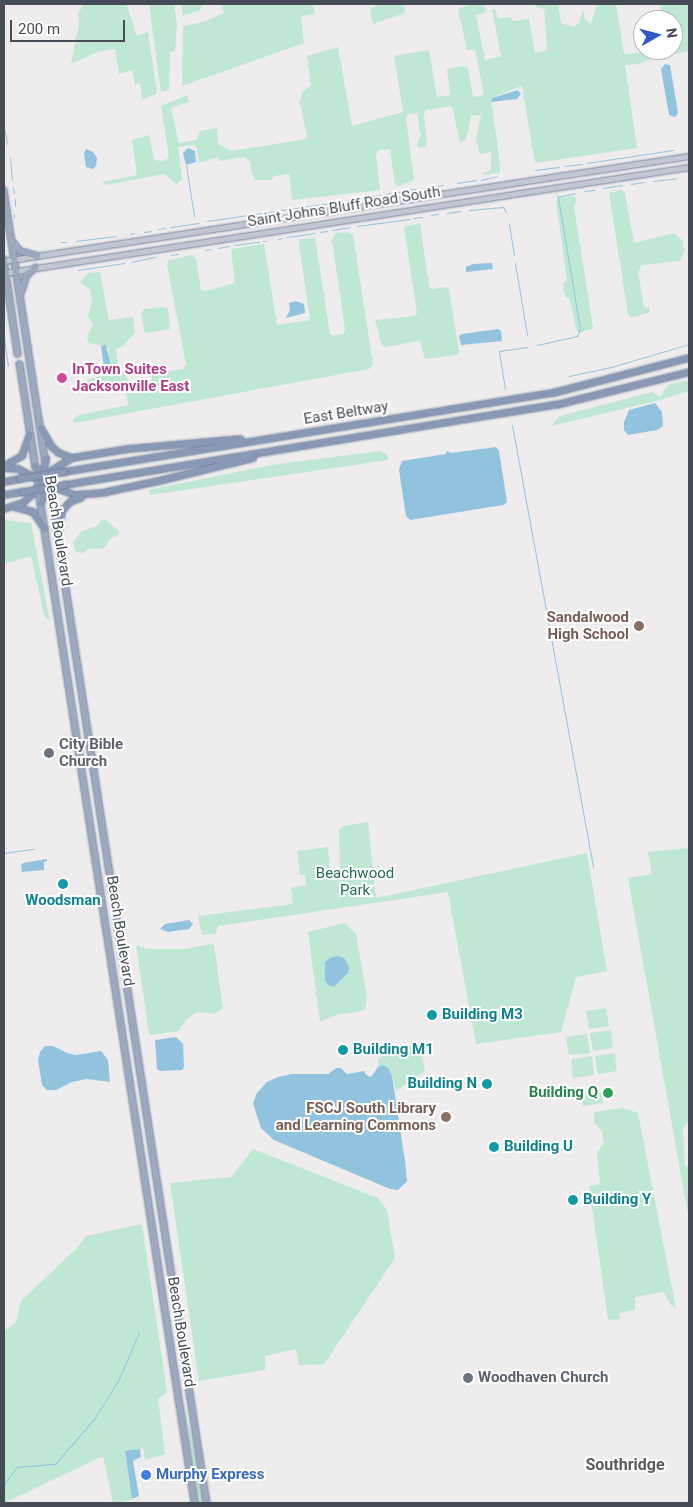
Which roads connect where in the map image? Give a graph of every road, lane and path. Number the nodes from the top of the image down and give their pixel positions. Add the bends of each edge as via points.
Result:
1 (689, 156) edge
2 (689, 167) edge
3 (4, 190) edge
4 (12, 240) junction
5 (36, 256) junction
6 (4, 260) edge
7 (15, 260) junction
8 (35, 268) junction
9 (16, 271) junction
10 (5, 273) edge
11 (4, 289) edge
12 (20, 295) junction
13 (10, 300) junction
14 (18, 354) dead end
15 (689, 358) edge
16 (20, 364) dead end
17 (689, 372) edge
18 (41, 428) junction
19 (30, 434) junction
20 (294, 434) junction
21 (296, 447) junction
22 (72, 458) junction
23 (46, 459) joint
24 (35, 466) joint
25 (4, 467) edge
26 (4, 482) edge
27 (44, 482) junction
28 (4, 495) edge
29 (91, 495) junction
30 (52, 501) joint
31 (41, 504) joint
32 (14, 507) junction
33 (4, 509) edge
34 (45, 529) junction
35 (58, 537) junction
36 (160, 1201) junction
37 (150, 1210) junction
38 (163, 1222) junction
39 (195, 1503) edge
40 (207, 1503) edge

1 - 5 main road, Saint Johns Bluff Road South
2 - 8 main road, Saint Johns Bluff Road South
3 - 4 highway
4 - 5 highway via 21,251
4 - 7 highway
5 - 7 main road, Saint Johns Bluff Road South
6 - 7 main road, Saint Johns Bluff Road South
6 - 10 highway
7 - 9 highway
8 - 9 main road, Saint Johns Bluff Road South
8 - 12 highway via 27,274
9 - 10 main road, Saint Johns Bluff Road South
9 - 12 highway
10 - 13 highway
11 - 13 highway
12 - 18 highway
13 - 14 highway
15 - 20 highway, East Beltway via 553,392
16 - 19 highway, Beach Boulevard
17 - 21 highway, East Beltway via 556,405
18 - 22 highway via 52,448
18 - 23 highway
19 - 24 highway, Beach Boulevard
19 - 25 highway via 22,456
20 - 22 highway via 128,449
20 - 26 highway, East Beltway, bridge
21 - 28 highway, East Beltway, bridge
21 - 29 highway
22 - 27 highway
23 - 27 highway
24 - 27 highway
25 - 27 highway via 18,469
27 - 29 highway via 68,494
27 - 30 highway
27 - 31 highway
27 - 32 highway via 23,503
29 - 35 highway via 65,506 60,515
30 - 35 highway
31 - 34 highway, Beach Boulevard
32 - 33 highway
32 - 34 highway via 33,512
34 - 37 highway, Beach Boulevard
35 - 36 highway
36 - 37 highway
36 - 38 highway
37 - 38 highway via 158,1213
37 - 39 highway, Beach Boulevard
38 - 40 highway

